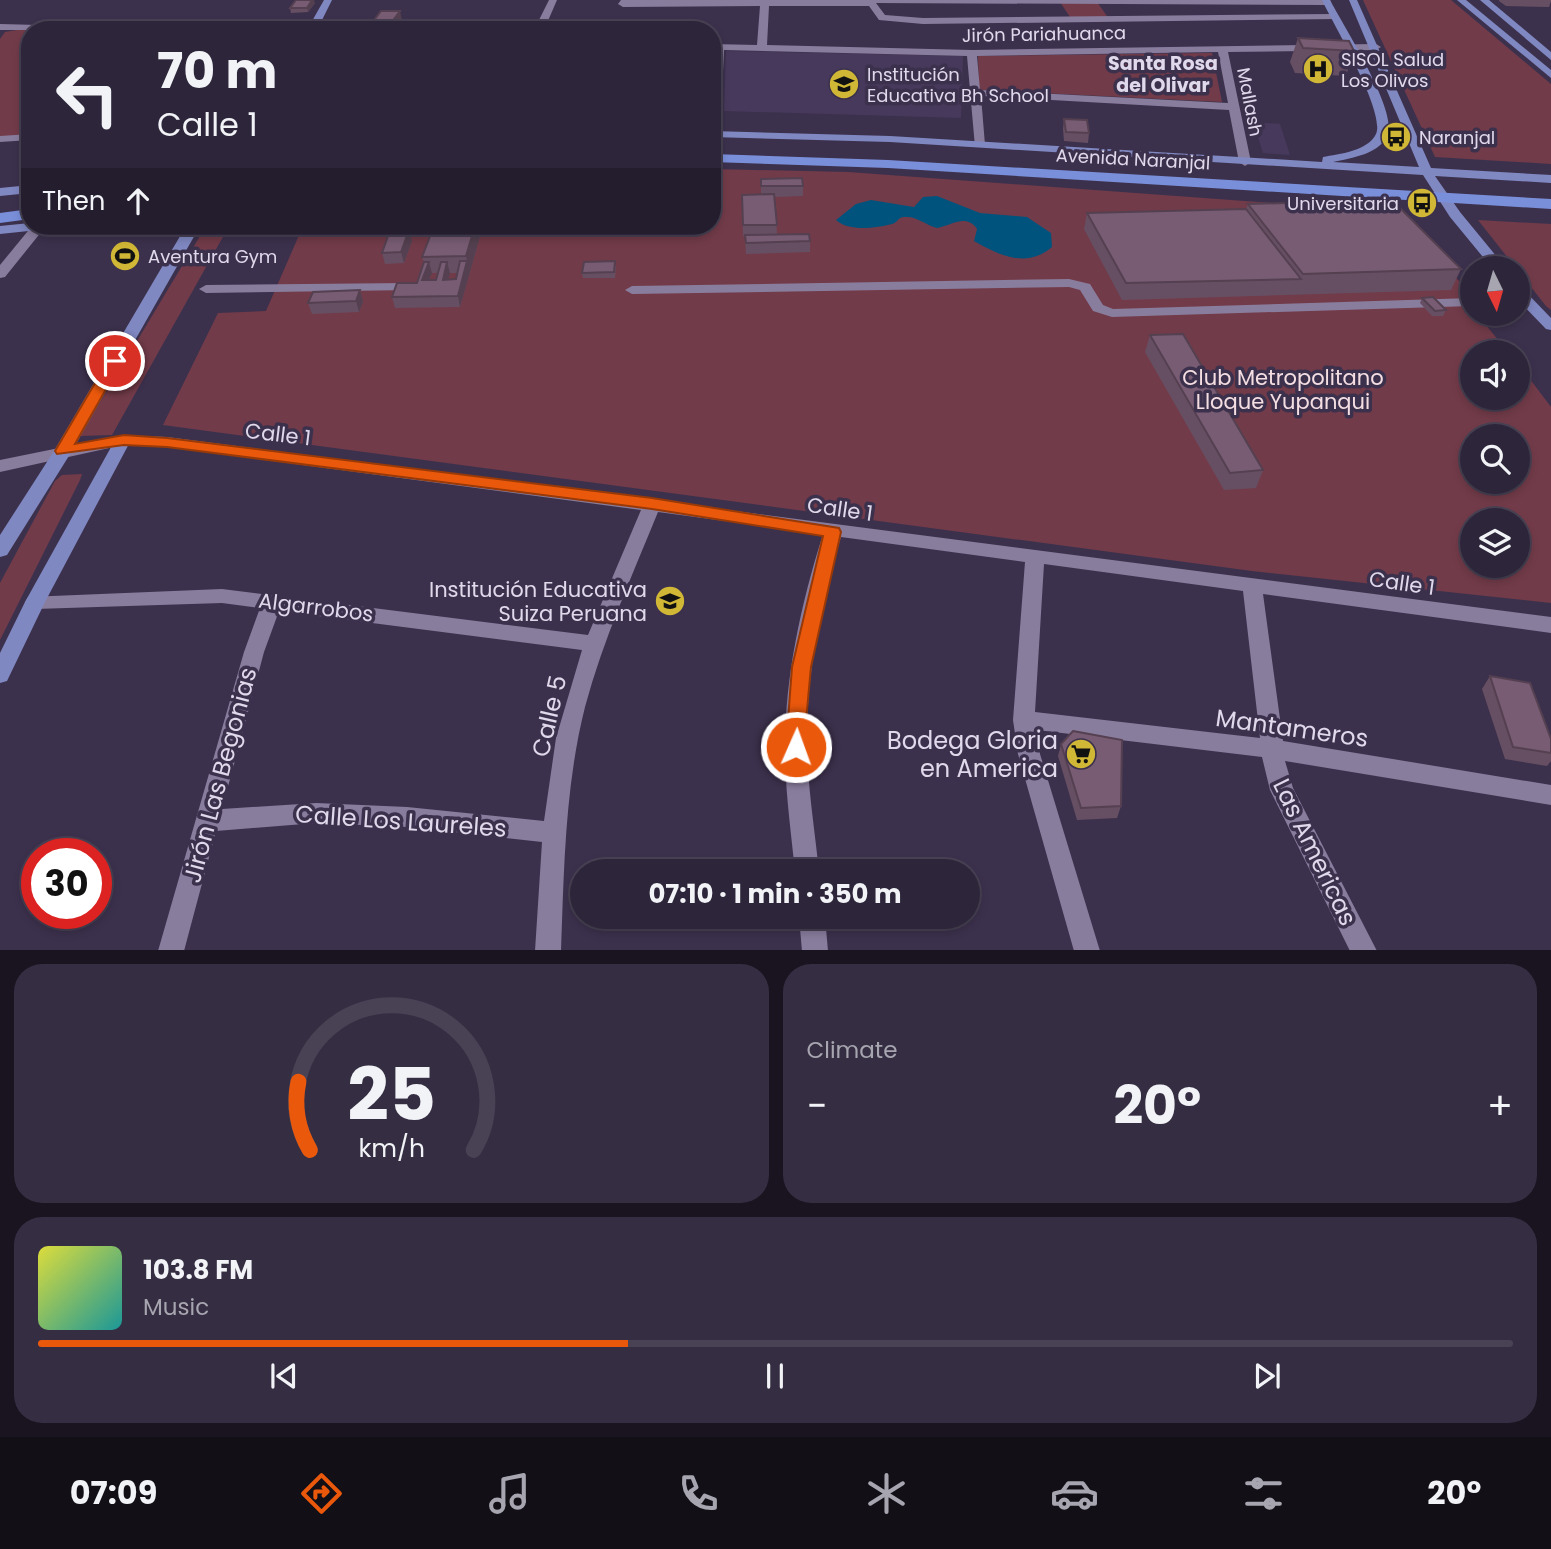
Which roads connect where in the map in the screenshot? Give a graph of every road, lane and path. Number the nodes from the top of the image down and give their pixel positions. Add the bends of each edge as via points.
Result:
1 (328, 0) edge
2 (553, 0) edge
3 (989, 0) edge
4 (1353, 0) edge
5 (1461, 0) edge
6 (1484, 0) edge
7 (765, 1) edge
8 (870, 1) edge
9 (1064, 1) edge
10 (1101, 1) edge
11 (1214, 1) edge
12 (1326, 1) edge
13 (624, 2) edge
14 (673, 2) edge
15 (1334, 17) junction
16 (1228, 18) junction
17 (1112, 19) junction
18 (1076, 20) junction
19 (317, 21) edge
20 (543, 21) edge
21 (0, 27) edge
22 (21, 28) edge
23 (1515, 46) junction
24 (1536, 46) junction
25 (721, 47) edge
26 (762, 47) junction
27 (1376, 47) junction
28 (1351, 48) junction
29 (1222, 49) junction
30 (972, 53) junction
31 (1551, 57) edge
32 (1551, 75) edge
33 (975, 93) junction
34 (1233, 107) junction
35 (21, 138) edge
36 (721, 138) edge
37 (0, 139) edge
38 (721, 139) edge
39 (979, 145) junction
40 (721, 158) edge
41 (1245, 162) junction
42 (1297, 165) junction
43 (1430, 178) junction
44 (1551, 179) edge
45 (21, 190) edge
46 (1551, 191) edge
47 (0, 192) edge
48 (1443, 197) junction
49 (21, 202) edge
50 (0, 204) edge
51 (1551, 204) edge
52 (21, 215) edge
53 (0, 218) edge
54 (21, 228) edge
55 (0, 230) edge
56 (32, 235) edge
57 (188, 235) edge
58 (1490, 256) edge
59 (0, 274) edge
60 (407, 287) edge
61 (206, 289) dead end
62 (632, 290) dead end
63 (1460, 302) edge
64 (1530, 307) edge
65 (1551, 326) edge
66 (124, 440) junction
67 (63, 451) junction
68 (0, 466) edge
69 (652, 504) junction
70 (833, 532) junction
71 (0, 550) edge
72 (1035, 556) junction
73 (1252, 586) junction
74 (272, 601) junction
75 (35, 602) junction
76 (1551, 625) edge
77 (595, 644) junction
78 (0, 675) edge
79 (1024, 720) junction
80 (1272, 750) junction
81 (1551, 795) edge
82 (207, 821) junction
83 (554, 833) junction
84 (806, 859) edge
85 (813, 929) edge
86 (171, 950) edge
87 (548, 950) edge
88 (815, 950) edge
89 (1087, 950) edge
90 (1364, 950) edge

1 - 19 main road
2 - 20 street
3 - 8 street
3 - 9 street
4 - 27 main road
5 - 23 main road
6 - 24 main road
7 - 8 street
7 - 14 street
7 - 26 street
8 - 18 street via 887,19
9 - 10 street
9 - 18 street
10 - 11 street
10 - 17 street
11 - 12 street
11 - 16 street
12 - 15 main road
13 - 14 street
15 - 16 street
15 - 28 main road
16 - 17 street
17 - 18 street
21 - 22 street
23 - 24 main road
23 - 32 main road
24 - 31 main road
25 - 26 street, Jirón Pariahuanca
26 - 30 street, Jirón Pariahuanca
27 - 28 street, Jirón Pariahuanca
27 - 43 main road
28 - 29 street, Jirón Pariahuanca
28 - 42 main road via 1367,78 1384,131 1361,150
29 - 30 street, Jirón Pariahuanca
29 - 34 street, Mallash
30 - 33 street
33 - 34 street
33 - 39 street
34 - 41 street, Mallash
35 - 37 street
36 - 39 main road, Avenida Naranjal
38 - 43 highway, Avenida Naranjal
39 - 41 main road, Avenida Naranjal
40 - 48 highway, Avenida Naranjal
41 - 42 main road, Avenida Naranjal
42 - 43 main road, Avenida Naranjal
43 - 44 main road, Avenida Naranjal
43 - 46 highway, Avenida Naranjal
43 - 48 main road
45 - 47 main road
48 - 51 highway, Avenida Naranjal
48 - 58 main road
49 - 50 highway
52 - 53 highway
54 - 55 main road
56 - 59 street
57 - 67 main road
60 - 61 street
62 - 63 street via 1069,284 1085,287 1098,308 1112,313
64 - 65 main road
66 - 67 street, Calle 1
66 - 69 street, Calle 1
66 - 75 main road
67 - 68 street, Calle 1
67 - 71 main road
69 - 70 street, Calle 1
69 - 77 street, Calle 5
70 - 72 street, Calle 1
70 - 84 street via 808,632 797,711
72 - 73 street, Calle 1
72 - 79 street
73 - 76 street, Calle 1
73 - 80 street, Las Americas
74 - 75 street, Algarrobos via 157,596
74 - 77 street, Algarrobos
74 - 82 street, Jirón Las Begonias
75 - 78 main road
77 - 83 street, Calle 5 via 574,709
79 - 80 street, Mantameros
79 - 89 street via 1029,754
80 - 81 street, Mantameros
80 - 90 street, Las Americas via 1282,790
82 - 83 street, Calle Los Laureles via 316,813 407,817
82 - 86 street, Jirón Las Begonias
83 - 87 street, Calle 5
85 - 88 street

